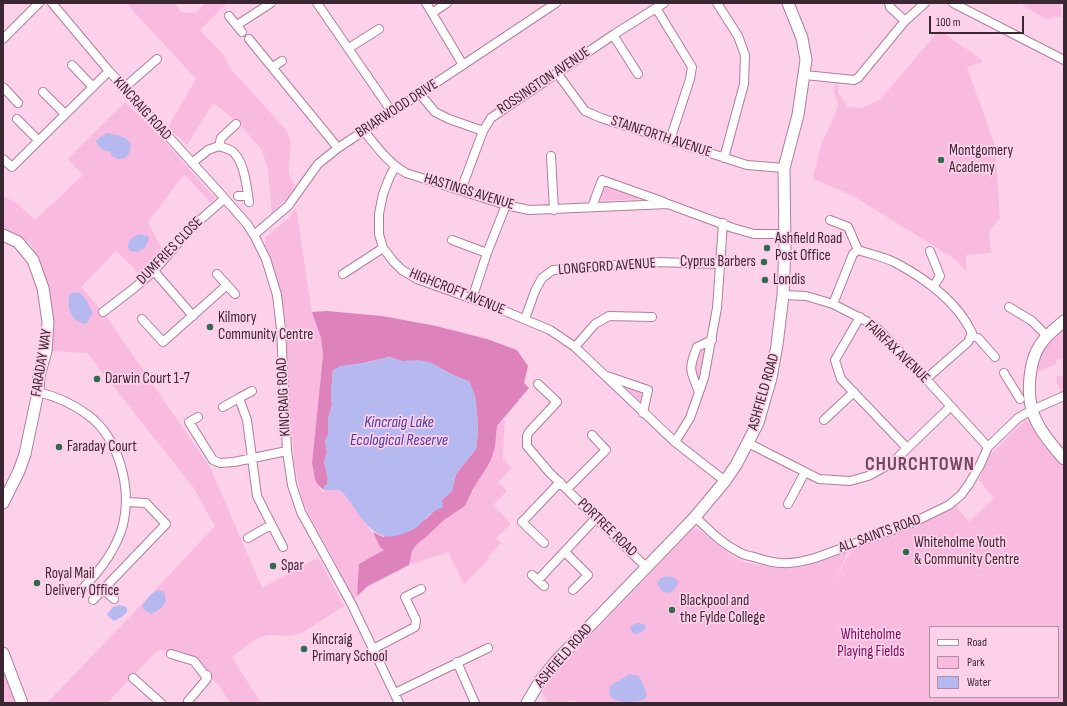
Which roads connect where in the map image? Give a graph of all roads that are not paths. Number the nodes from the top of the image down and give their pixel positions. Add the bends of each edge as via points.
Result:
1 (39, 3) edge
2 (52, 3) edge
3 (272, 3) edge
4 (317, 3) edge
5 (426, 3) edge
6 (447, 3) edge
7 (556, 3) edge
8 (664, 3) edge
9 (717, 3) edge
10 (889, 3) edge
11 (925, 3) edge
12 (952, 3) edge
13 (792, 4) edge
14 (656, 8) junction
15 (432, 13) junction
16 (229, 16) dead end
17 (905, 21) junction
18 (237, 25) junction
19 (379, 29) dead end
20 (242, 32) dead end
21 (613, 35) junction
22 (3, 39) edge
23 (249, 39) dead end
24 (349, 48) junction
25 (157, 59) dead end
26 (1064, 60) edge
27 (282, 61) dead end
28 (72, 65) dead end
29 (463, 65) junction
30 (273, 67) junction
31 (109, 71) junction
32 (634, 72) dead end
33 (557, 73) junction
34 (805, 75) junction
35 (3, 87) edge
36 (93, 87) junction
37 (124, 88) junction
38 (43, 92) dead end
39 (420, 94) junction
40 (18, 103) dead end
41 (392, 112) junction
42 (65, 114) junction
43 (17, 119) dead end
44 (236, 124) dead end
45 (364, 131) junction
46 (483, 131) junction
47 (38, 140) junction
48 (670, 140) junction
49 (219, 146) junction
50 (338, 148) junction
51 (551, 156) dead end
52 (3, 158) edge
53 (724, 158) junction
54 (192, 163) junction
55 (395, 167) junction
56 (784, 168) junction
57 (461, 190) junction
58 (238, 196) dead end
59 (224, 199) junction
60 (668, 204) junction
61 (506, 205) junction
62 (592, 207) junction
63 (554, 210) junction
64 (830, 220) dead end
65 (723, 223) junction
66 (785, 234) junction
67 (3, 235) edge
68 (254, 235) junction
69 (452, 240) dead end
70 (383, 248) junction
71 (858, 250) junction
72 (930, 251) dead end
73 (487, 253) junction
74 (719, 264) junction
75 (154, 271) junction
76 (217, 274) dead end
77 (344, 274) dead end
78 (227, 285) junction
79 (933, 287) junction
80 (235, 294) dead end
81 (783, 295) junction
82 (109, 296) dead end
83 (472, 299) junction
84 (115, 303) junction
85 (833, 304) junction
86 (1014, 307) dead end
87 (103, 312) dead end
88 (193, 316) junction
89 (652, 317) dead end
90 (860, 317) junction
91 (142, 319) dead end
92 (525, 319) junction
93 (1064, 321) edge
94 (971, 336) junction
95 (1047, 336) junction
96 (712, 340) junction
97 (575, 347) junction
98 (995, 354) dead end
99 (1004, 373) dead end
100 (605, 375) junction
101 (926, 379) junction
102 (538, 384) dead end
103 (1030, 387) junction
104 (1014, 389) junction
105 (252, 391) dead end
106 (38, 392) junction
107 (699, 392) junction
108 (854, 392) junction
109 (1064, 396) edge
110 (238, 398) junction
111 (1020, 399) dead end
112 (950, 406) junction
113 (223, 407) dead end
114 (1032, 410) junction
115 (643, 413) junction
116 (198, 417) dead end
117 (824, 420) dead end
118 (592, 435) dead end
119 (675, 442) junction
120 (748, 443) junction
121 (988, 447) junction
122 (907, 448) junction
123 (287, 451) junction
124 (252, 458) junction
125 (1064, 459) edge
126 (805, 472) junction
127 (725, 481) junction
128 (560, 482) junction
129 (567, 489) junction
130 (126, 502) junction
131 (3, 503) edge
132 (788, 504) dead end
133 (695, 517) junction
134 (596, 518) junction
135 (271, 525) junction
136 (248, 538) dead end
137 (544, 543) dead end
138 (283, 547) dead end
139 (564, 552) junction
140 (646, 567) junction
141 (544, 586) dead end
142 (421, 589) dead end
143 (99, 590) junction
144 (573, 590) dead end
145 (405, 597) junction
146 (114, 599) dead end
147 (93, 600) dead end
148 (397, 601) dead end
149 (488, 648) dead end
150 (373, 649) junction
151 (3, 653) edge
152 (171, 654) dead end
153 (457, 662) junction
154 (133, 678) dead end
155 (395, 693) junction
156 (188, 702) edge
157 (22, 703) edge
158 (161, 703) edge
159 (399, 703) edge
160 (475, 703) edge
161 (527, 703) edge

1 - 22 street
2 - 31 street, KINCRAIG ROAD
3 - 18 street
4 - 24 street
5 - 15 street
6 - 15 street
7 - 29 street, BRIARWOOD DRIVE
8 - 14 street, ROSSINGTON AVENUE
9 - 53 street via 738,36 745,55 744,84
10 - 17 street
11 - 17 street
12 - 26 street
13 - 34 street, ASHFIELD ROAD via 805,49
14 - 21 street, ROSSINGTON AVENUE
14 - 48 street via 692,68
15 - 29 street
16 - 18 street
17 - 34 street via 858,78 854,80
18 - 20 street
19 - 24 street
21 - 32 street
21 - 33 street, ROSSINGTON AVENUE
23 - 30 street
24 - 41 street
25 - 37 street
27 - 30 street
28 - 36 street
29 - 39 street, BRIARWOOD DRIVE
30 - 50 street
31 - 36 street
31 - 37 street, KINCRAIG ROAD
33 - 46 street, ROSSINGTON AVENUE via 491,118
33 - 48 street, STAINFORTH AVENUE via 585,111
34 - 56 street, ASHFIELD ROAD
35 - 40 street
36 - 42 street
37 - 54 street, KINCRAIG ROAD
38 - 42 street
39 - 41 street, BRIARWOOD DRIVE
39 - 46 street via 435,112
41 - 45 street, BRIARWOOD DRIVE
42 - 47 street
43 - 47 street
44 - 49 street via 221,138
45 - 50 street, BRIARWOOD DRIVE
45 - 55 street, HASTINGS AVENUE
46 - 57 street, ROSSINGTON AVENUE
47 - 52 street via 12,167
48 - 53 street, STAINFORTH AVENUE
49 - 54 street via 208,150
49 - 58 street via 235,154 245,176 248,199
50 - 68 street, BRIARWOOD DRIVE via 318,164 288,206
51 - 63 street
53 - 56 street, STAINFORTH AVENUE via 747,165
54 - 59 street, KINCRAIG ROAD
55 - 57 street, HASTINGS AVENUE via 406,173
55 - 70 street, HIGHCROFT AVENUE via 383,194 379,214 379,234
56 - 66 street, ASHFIELD ROAD
57 - 61 street, HASTINGS AVENUE
59 - 68 street, KINCRAIG ROAD
59 - 75 street, DUMFRIES CLOSE via 191,228
60 - 62 street, HASTINGS AVENUE
60 - 62 street, HASTINGS AVENUE via 602,180
60 - 65 street, HASTINGS AVENUE
61 - 63 street, HASTINGS AVENUE via 529,210
61 - 73 street
62 - 63 street, HASTINGS AVENUE
64 - 71 street via 848,227
65 - 66 street, HASTINGS AVENUE via 754,234
65 - 74 street
66 - 81 street, ASHFIELD ROAD
67 - 106 street, FARADAY WAY via 18,242 29,253 43,288 48,331
68 - 123 street, KINCRAIG ROAD via 266,259 277,295
69 - 73 street
70 - 77 street
70 - 83 street, HIGHCROFT AVENUE via 402,270 417,279
71 - 79 street via 895,262
71 - 85 street via 853,254
72 - 79 street via 940,276
73 - 83 street
74 - 92 street, LONGFORD AVENUE via 656,262 553,270 542,278
74 - 96 street via 717,308
75 - 84 street, DUMFRIES CLOSE
75 - 88 street
76 - 78 street
78 - 80 street
78 - 88 street
79 - 94 street via 967,323
81 - 85 street, FAIRFAX AVENUE via 806,296
81 - 120 street, ASHFIELD ROAD via 778,345 771,378 758,423
82 - 84 street
83 - 92 street, HIGHCROFT AVENUE
84 - 87 street, DUMFRIES CLOSE
85 - 90 street, FAIRFAX AVENUE
86 - 95 street
88 - 91 street via 163,342
89 - 97 street via 609,316 595,324
90 - 101 street, FAIRFAX AVENUE via 880,332
90 - 108 street via 834,360 841,379
92 - 97 street, HIGHCROFT AVENUE via 550,330
93 - 95 street
94 - 98 street via 978,338
94 - 101 street via 968,342
95 - 103 street via 1037,350 1029,377
96 - 107 street
96 - 107 street via 697,347 692,360 690,370
97 - 100 street, HIGHCROFT AVENUE
99 - 104 street
100 - 115 street, HIGHCROFT AVENUE
100 - 115 street, HIGHCROFT AVENUE via 648,390
101 - 112 street, FAIRFAX AVENUE
102 - 128 street, PORTREE ROAD via 556,402 529,432 526,446
103 - 104 street
103 - 114 street
104 - 111 street
105 - 110 street
106 - 130 street via 53,395 87,414 105,434 118,456 126,488
106 - 131 street, FARADAY WAY via 22,464
107 - 119 street via 690,418
108 - 117 street
108 - 122 street
109 - 114 street, ALL SAINTS ROAD
110 - 113 street
110 - 124 street via 247,420
112 - 121 street, FAIRFAX AVENUE
112 - 122 street
114 - 121 street, ALL SAINTS ROAD via 1018,418
114 - 125 street via 1044,434
115 - 119 street, HIGHCROFT AVENUE
116 - 124 street via 189,422 213,460 220,463
118 - 129 street, PORTREE ROAD via 606,450
119 - 127 street, HIGHCROFT AVENUE
120 - 126 street
120 - 127 street, ASHFIELD ROAD
121 - 133 street, ALL SAINTS ROAD via 969,484 950,505 914,522 798,563 770,563 739,552
122 - 126 street via 892,463 868,476 850,480 819,479
123 - 124 street
123 - 150 street, KINCRAIG ROAD via 292,485 301,512
124 - 135 street via 257,496
126 - 132 street
127 - 133 street, ASHFIELD ROAD
128 - 129 street, PORTREE ROAD
128 - 137 street via 522,522
129 - 134 street, PORTREE ROAD
130 - 143 street via 123,525 113,549 102,567 85,586
130 - 143 street via 146,503 166,524
133 - 140 street, ASHFIELD ROAD
134 - 139 street
134 - 140 street, PORTREE ROAD
135 - 136 street
135 - 138 street
139 - 141 street via 535,578
139 - 144 street via 588,575
140 - 161 street, ASHFIELD ROAD via 556,661
142 - 145 street
143 - 146 street
143 - 147 street
145 - 148 street
145 - 150 street via 416,620 414,627
149 - 153 street
150 - 155 street, KINCRAIG ROAD
151 - 157 street
152 - 156 street via 194,661 207,679
153 - 155 street
153 - 160 street
154 - 158 street via 143,682
155 - 159 street, KINCRAIG ROAD

